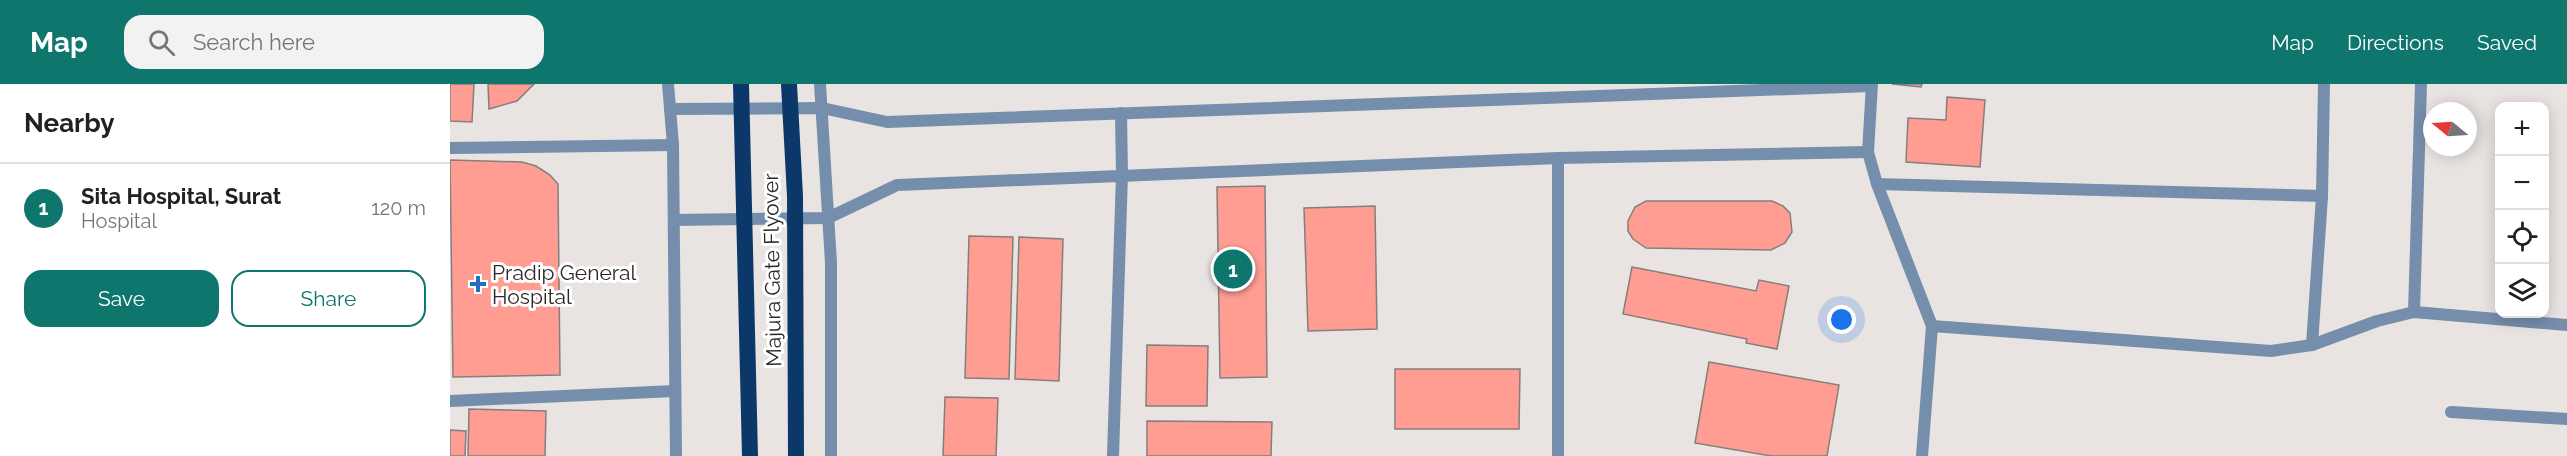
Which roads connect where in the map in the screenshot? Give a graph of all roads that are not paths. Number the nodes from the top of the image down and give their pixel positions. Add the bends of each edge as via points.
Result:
1 (668, 84) edge
2 (741, 84) edge
3 (789, 84) edge
4 (820, 84) edge
5 (2324, 84) edge
6 (2421, 84) edge
7 (1871, 85) edge
8 (822, 108) junction
9 (670, 109) junction
10 (1121, 113) junction
11 (674, 144) junction
12 (450, 148) edge
13 (1868, 152) junction
14 (1558, 158) junction
15 (1122, 174) junction
16 (1876, 184) junction
17 (2322, 196) junction
18 (828, 218) junction
19 (674, 220) junction
20 (2414, 312) junction
21 (2567, 325) edge
22 (1932, 326) junction
23 (2312, 345) junction
24 (675, 391) junction
25 (450, 401) edge
26 (2451, 412) dead end
27 (2567, 419) edge
28 (676, 456) edge
29 (750, 456) edge
30 (796, 456) edge
31 (831, 456) edge
32 (1113, 456) edge
33 (1558, 456) edge
34 (1922, 456) edge

1 - 9 street
2 - 29 highway, Majura Gate Flyover, bridge
3 - 30 highway, Majura Gate Flyover, bridge via 795,196
4 - 8 street
5 - 17 street
6 - 20 street
7 - 10 street
7 - 13 street
8 - 9 street
8 - 10 street via 888,122
8 - 18 street
9 - 11 street
10 - 15 street
11 - 12 street
11 - 19 street
13 - 14 street
13 - 16 street
14 - 15 street
14 - 33 street
15 - 18 street via 897,185
15 - 32 street
16 - 17 street
16 - 22 street
17 - 23 street
18 - 19 street
18 - 31 street
19 - 24 street
20 - 21 street
20 - 23 street
22 - 23 street via 2271,351
22 - 34 street
24 - 25 street
24 - 28 street
26 - 27 street

